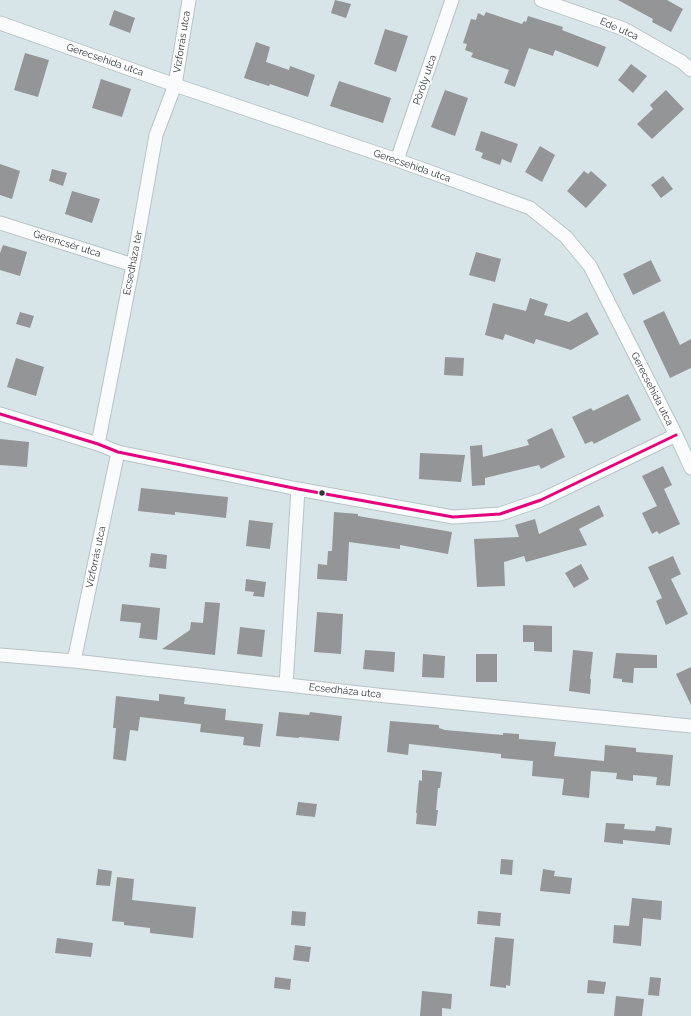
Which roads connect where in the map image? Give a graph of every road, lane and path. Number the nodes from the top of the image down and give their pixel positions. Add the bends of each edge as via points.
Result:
1 (189, 0) edge
2 (452, 0) edge
3 (541, 0) edge
4 (0, 23) edge
5 (691, 70) edge
6 (175, 85) junction
7 (397, 160) junction
8 (0, 223) edge
9 (133, 265) junction
10 (0, 414) edge
11 (676, 435) junction
12 (98, 444) junction
13 (118, 452) junction
14 (691, 468) edge
15 (298, 489) junction
16 (0, 655) edge
17 (74, 661) junction
18 (286, 685) junction
19 (691, 726) edge

1 - 6 street, Vízforrás utca
2 - 7 street, Pöröly utca
3 - 5 street, Ede utca via 624,29 682,62
4 - 6 street, Gerecsehida utca
6 - 7 street, Gerecsehida utca
6 - 9 street, Ecsedháza tér via 156,135
7 - 11 street, Gerecsehida utca via 530,208 566,237 590,266
8 - 9 street, Gerencsér utca
9 - 12 street, Ecsedháza tér
10 - 12 street
11 - 14 street, Gerecsehida utca
11 - 15 street via 541,500 500,514 453,517
12 - 13 street
13 - 15 street
13 - 17 street, Vízforrás utca
15 - 18 street
16 - 17 street, Ecsedháza utca
17 - 18 street, Ecsedháza utca
18 - 19 street, Ecsedháza utca

